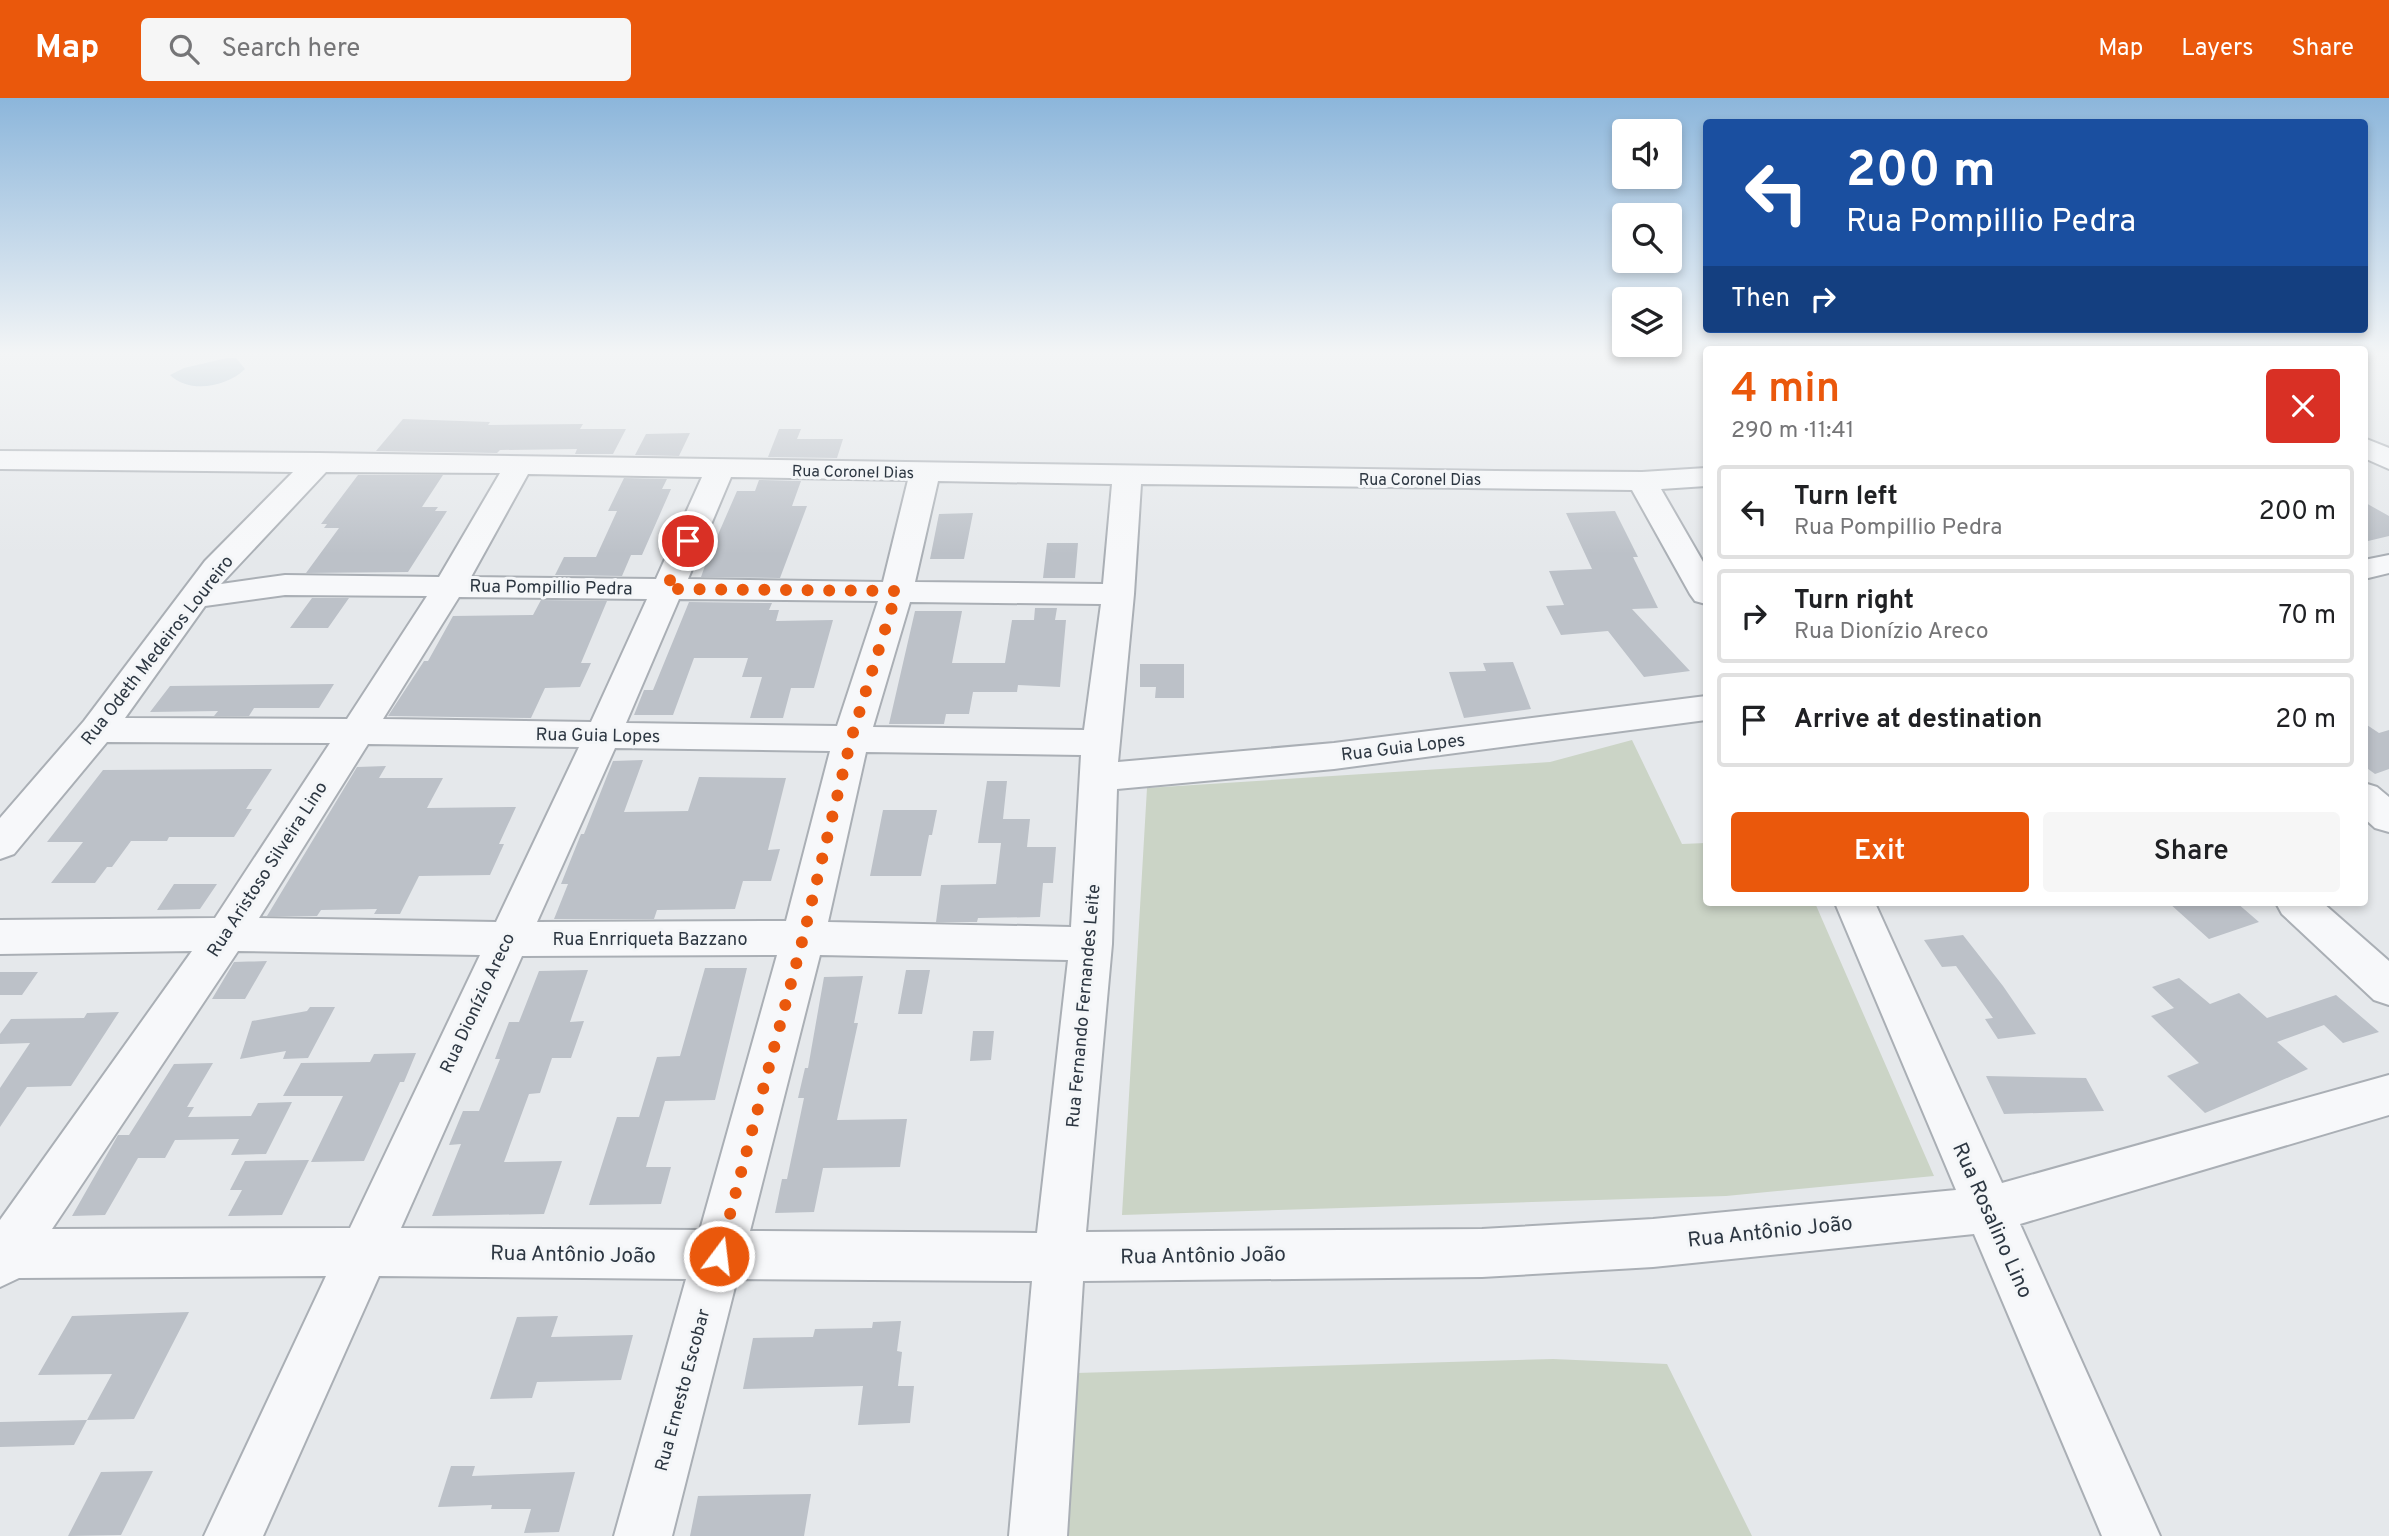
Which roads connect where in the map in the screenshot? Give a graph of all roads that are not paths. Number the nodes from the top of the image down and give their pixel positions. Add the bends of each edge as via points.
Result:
1 (2368, 448) edge
2 (0, 460) edge
3 (2389, 460) edge
4 (319, 462) junction
5 (519, 465) junction
6 (720, 470) junction
7 (925, 472) junction
8 (1127, 477) junction
9 (1703, 477) edge
10 (1642, 481) junction
11 (2389, 564) edge
12 (2368, 568) edge
13 (450, 586) junction
14 (666, 589) junction
15 (1703, 589) edge
16 (897, 591) junction
17 (1118, 594) junction
18 (195, 597) junction
19 (1703, 708) edge
20 (97, 730) junction
21 (354, 731) junction
22 (603, 735) junction
23 (851, 739) junction
24 (1100, 760) junction
25 (2368, 800) edge
26 (2389, 818) edge
27 (0, 844) edge
28 (1856, 906) edge
29 (2299, 906) edge
30 (227, 934) junction
31 (0, 937) edge
32 (803, 938) junction
33 (507, 939) junction
34 (1091, 944) junction
35 (2389, 987) edge
36 (2389, 1095) edge
37 (1988, 1210) junction
38 (363, 1252) junction
39 (719, 1256) junction
40 (1059, 1256) junction
41 (2, 1257) edge
42 (233, 1536) edge
43 (643, 1536) edge
44 (1038, 1536) edge
45 (2131, 1536) edge

1 - 3 street
2 - 4 street, Rua Coronel Dias
4 - 5 street, Rua Coronel Dias
4 - 18 street, Rua Odeth Medeiros Loureiro via 216,568
5 - 6 street, Rua Coronel Dias
5 - 13 street, Rua Aristoso Silveira Lino
6 - 7 street, Rua Coronel Dias
6 - 14 street, Rua Dionízio Areco
7 - 8 street, Rua Coronel Dias
7 - 16 street, Rua Ernesto Escobar
8 - 10 street, Rua Coronel Dias
8 - 17 street, Rua Fernando Fernandes Leite
9 - 10 street, Rua Coronel Dias
10 - 15 street
11 - 12 street
13 - 14 street, Rua Pompillio Pedra
13 - 18 street, Rua Pompillio Pedra via 285,585
13 - 21 street, Rua Aristoso Silveira Lino
14 - 16 street, Rua Pompillio Pedra
14 - 22 street, Rua Dionízio Areco
16 - 17 street, Rua Pompillio Pedra
16 - 23 street, Rua Ernesto Escobar
17 - 24 street, Rua Fernando Fernandes Leite
18 - 20 street, Rua Odeth Medeiros Loureiro
19 - 24 street, Rua Guia Lopes via 1334,756
20 - 21 street, Rua Guia Lopes
20 - 27 street, Rua Odeth Medeiros Loureiro
21 - 22 street, Rua Guia Lopes
21 - 30 street, Rua Aristoso Silveira Lino
22 - 23 street, Rua Guia Lopes
22 - 33 street, Rua Dionízio Areco
23 - 24 street, Rua Guia Lopes
23 - 32 street, Rua Ernesto Escobar
24 - 34 street, Rua Fernando Fernandes Leite
25 - 26 street
28 - 37 street, Rua Rosalino Lino
29 - 35 street
30 - 31 street, Rua Enrriqueta Bazzano
30 - 33 street, Rua Enrriqueta Bazzano
30 - 41 street, Rua Aristoso Silveira Lino
32 - 33 street, Rua Enrriqueta Bazzano
32 - 34 street, Rua Enrriqueta Bazzano
32 - 39 street, Rua Ernesto Escobar
33 - 38 street, Rua Dionízio Areco
34 - 40 street, Rua Fernando Fernandes Leite
36 - 37 street, Rua Antônio João
37 - 40 street, Rua Antônio João via 1653,1243 1482,1253
37 - 45 street, Rua Rosalino Lino
38 - 39 street, Rua Antônio João
38 - 41 street, Rua Antônio João
38 - 42 street, Rua Dionízio Areco
39 - 40 street, Rua Antônio João
39 - 43 street, Rua Ernesto Escobar
40 - 44 street, Rua Fernando Fernandes Leite

